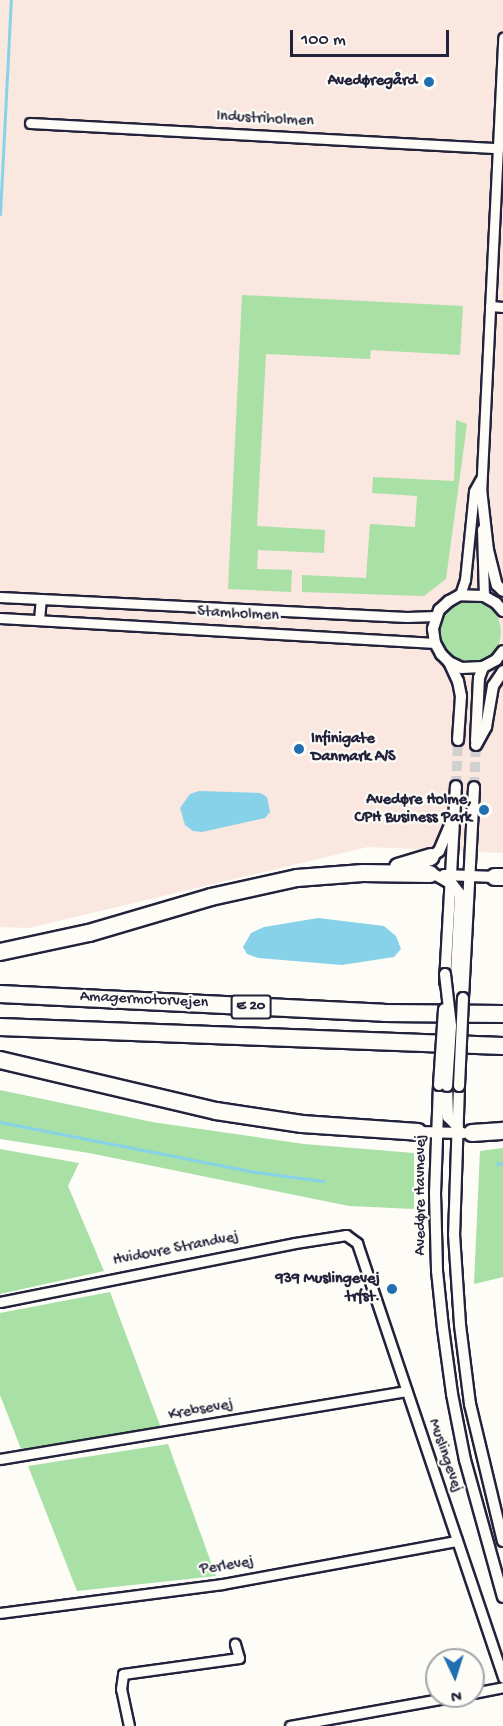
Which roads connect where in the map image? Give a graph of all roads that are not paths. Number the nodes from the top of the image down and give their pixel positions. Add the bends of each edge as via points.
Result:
1 (503, 38) edge
2 (30, 123) dead end
3 (498, 148) junction
4 (490, 306) junction
5 (503, 307) edge
6 (481, 484) junction
7 (503, 591) edge
8 (460, 595) junction
9 (484, 596) junction
10 (0, 597) edge
11 (41, 599) junction
12 (503, 611) edge
13 (436, 616) junction
14 (0, 618) edge
15 (39, 620) junction
16 (435, 642) junction
17 (503, 651) edge
18 (449, 662) junction
19 (483, 667) junction
20 (503, 671) edge
21 (458, 740) tunnel mouth
22 (456, 786) tunnel mouth
23 (474, 787) tunnel mouth
24 (454, 818) junction
25 (431, 857) joint
26 (363, 873) junction
27 (432, 874) joint
28 (469, 876) junction
29 (499, 877) edge
30 (450, 879) junction
31 (0, 952) edge
32 (455, 974) junction
33 (0, 994) edge
34 (503, 1014) edge
35 (0, 1027) edge
36 (503, 1046) edge
37 (0, 1060) edge
38 (448, 1086) junction
39 (462, 1130) junction
40 (503, 1131) edge
41 (418, 1132) joint
42 (437, 1132) junction
43 (357, 1243) joint
44 (0, 1302) edge
45 (406, 1391) junction
46 (0, 1459) edge
47 (457, 1541) junction
48 (503, 1541) edge
49 (503, 1598) edge
50 (0, 1613) edge
51 (235, 1644) dead end
52 (503, 1678) edge
53 (503, 1687) edge
54 (485, 1691) edge
55 (425, 1702) edge
56 (129, 1726) edge
57 (290, 1726) edge

1 - 3 street
2 - 3 street, Industriholmen
3 - 4 street
4 - 5 street
4 - 6 street
6 - 7 street via 488,550 496,585
6 - 8 street via 474,491
6 - 9 street
8 - 9 street
8 - 13 street via 449,600
9 - 12 street
10 - 11 street, Stamholmen
11 - 13 street, Stamholmen
11 - 15 street
13 - 16 street
14 - 15 street, Stamholmen
15 - 16 street, Stamholmen
16 - 18 street
17 - 19 street
18 - 19 street via 469,669
18 - 21 street via 461,696
19 - 20 street via 478,678 476,745 486,727 493,686
22 - 24 street, Avedøre Havnevej
23 - 28 street, Avedøre Havnevej
24 - 25 street via 439,851
24 - 30 street, Avedøre Havnevej
25 - 26 highway via 408,866
26 - 27 highway
26 - 31 highway via 297,878 222,894 89,933
27 - 30 street
28 - 29 street
28 - 30 street
28 - 32 street, Avedøre Havnevej
30 - 32 street, Avedøre Havnevej
32 - 38 street, Avedøre Havnevej, bridge
32 - 38 street, Avedøre Havnevej, bridge via 462,1011
33 - 34 highway, Amagermotorvejen / E 20 via 384,1013
35 - 36 highway, Amagermotorvejen / E 20
37 - 41 highway via 227,1112 302,1124
38 - 39 street, Avedøre Havnevej
38 - 42 street, Avedøre Havnevej
39 - 40 highway
39 - 42 street
39 - 48 street, Avedøre Havnevej via 454,1234 460,1325 472,1414
41 - 42 street
42 - 49 street, Avedøre Havnevej via 437,1271 452,1394 478,1516
43 - 44 street, Hvidovre Strandvej via 346,1235 295,1243
43 - 45 street, Muslingevej
45 - 46 street, Krebsevej
45 - 47 street, Muslingevej
47 - 50 street, Perlevej via 222,1584
47 - 52 street, Muslingevej
51 - 56 street via 239,1658 123,1674 121,1689
53 - 54 street
55 - 57 street

